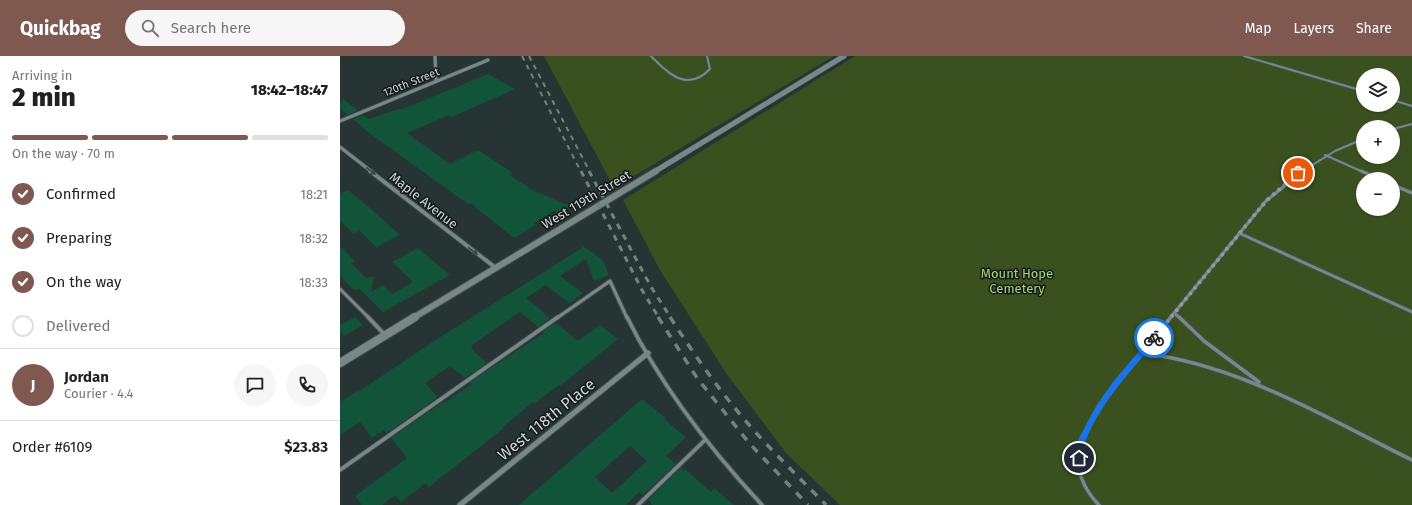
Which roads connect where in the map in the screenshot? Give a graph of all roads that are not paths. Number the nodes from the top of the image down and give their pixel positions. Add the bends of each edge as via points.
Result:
1 (435, 56) edge
2 (651, 56) edge
3 (708, 56) edge
4 (844, 56) edge
5 (1244, 56) edge
6 (488, 60) dead end
7 (436, 81) junction
8 (1356, 89) edge
9 (1400, 102) edge
10 (1412, 106) edge
11 (340, 121) edge
12 (1412, 124) edge
13 (1400, 127) edge
14 (1356, 142) edge
15 (340, 147) edge
16 (1324, 155) junction
17 (1364, 172) edge
18 (1400, 188) edge
19 (1412, 193) edge
20 (1240, 233) junction
21 (496, 268) junction
22 (340, 289) edge
23 (1412, 312) edge
24 (1174, 313) junction
25 (386, 335) junction
26 (648, 353) junction
27 (1142, 353) junction
28 (340, 363) edge
29 (1264, 386) junction
30 (705, 440) junction
31 (1412, 460) edge
32 (340, 470) edge
33 (460, 505) edge
34 (638, 505) edge
35 (762, 505) edge
36 (1099, 505) edge

1 - 7 street
2 - 3 lane via 673,77 687,81 708,72
4 - 21 street, West 119th Street
5 - 8 lane
6 - 7 street, 120th Street
7 - 11 street, 120th Street
9 - 10 lane
12 - 13 lane
14 - 16 lane
15 -> 21 street, Maple Avenue
16 - 17 lane
16 - 20 lane via 1272,196
18 - 19 lane
20 - 23 lane
20 - 24 lane
21 - 25 street, West 119th Street
22 - 25 lane
24 - 27 lane
24 - 29 lane via 1204,341
25 - 28 street, West 119th Street
26 - 30 lane
26 - 32 lane via 632,327 610,281
26 - 33 street, West 118th Place
27 - 29 lane via 1168,355 1198,363
27 - 36 lane via 1100,407 1079,450 1083,484
29 - 31 lane
30 - 34 lane
30 - 35 lane

